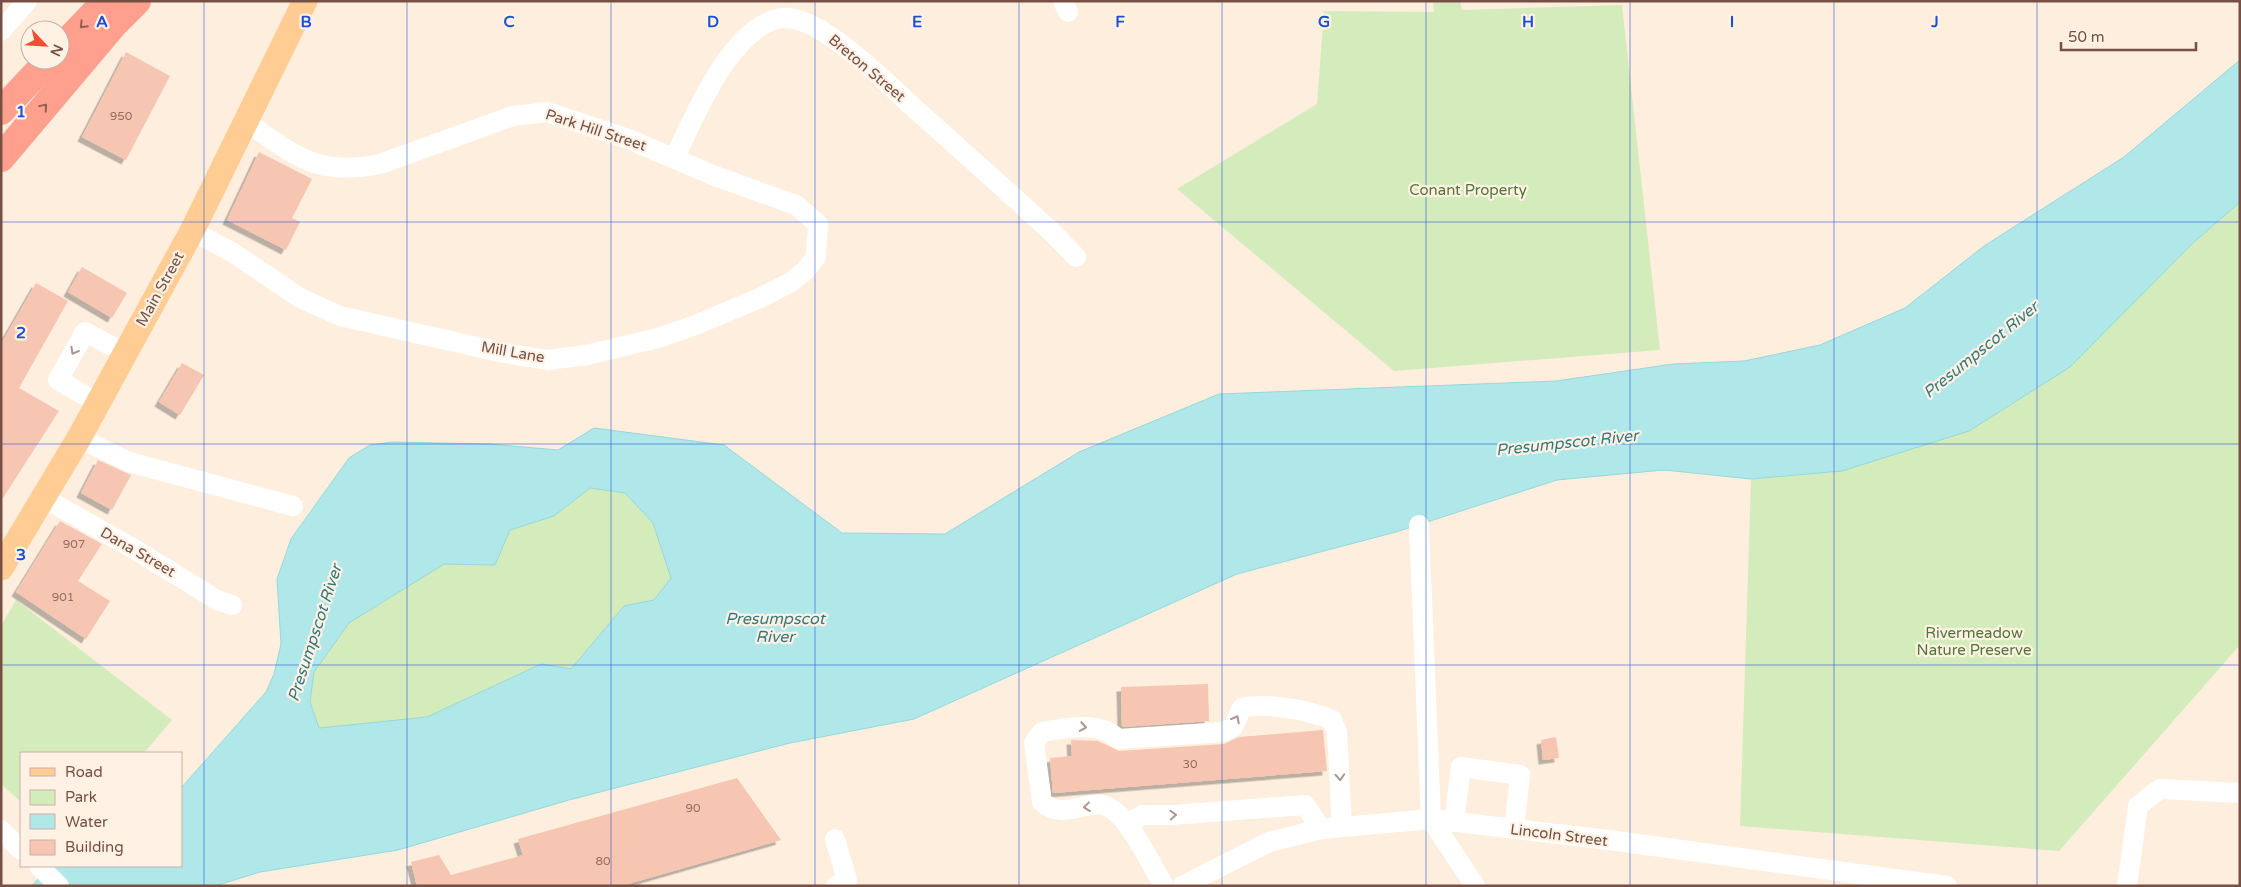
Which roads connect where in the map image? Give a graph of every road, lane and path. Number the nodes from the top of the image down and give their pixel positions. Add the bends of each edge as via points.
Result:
1 (27, 1) edge
2 (106, 1) edge
3 (137, 1) edge
4 (305, 1) edge
5 (1, 31) edge
6 (70, 39) edge
7 (40, 70) edge
8 (1, 111) edge
9 (246, 122) junction
10 (675, 157) junction
11 (1, 158) edge
12 (192, 231) junction
13 (817, 237) joint
14 (1076, 257) dead end
15 (125, 353) junction
16 (98, 402) junction
17 (79, 438) junction
18 (44, 498) junction
19 (293, 506) dead end
20 (1419, 525) dead end
21 (4, 559) edge
22 (232, 605) dead end
23 (2240, 792) edge
24 (1431, 820) junction
25 (1454, 822) junction
26 (1127, 825) junction
27 (1342, 827) junction
28 (1321, 829) junction
29 (1514, 829) junction
30 (1, 830) edge
31 (835, 839) dead end
32 (20, 849) edge
33 (41, 867) edge
34 (59, 886) edge
35 (836, 886) edge
36 (1164, 886) edge
37 (1182, 886) edge
38 (1475, 886) edge
39 (1947, 886) edge
40 (2127, 886) edge

1 - 5 street
2 -> 6 highway
11 -> 3 highway
4 - 9 main road, Main Street
7 - 8 highway
9 - 10 street, Park Hill Street via 302,159 342,168 380,164 529,112 547,112 567,118
9 - 12 main road, Main Street
10 - 13 street, Park Hill Street via 715,176 796,205 818,224
10 - 14 street, Breton Street via 709,87 748,37 777,18 800,20 820,29 886,82
12 - 13 street, Mill Lane via 232,252 300,298 340,316 547,360 586,355 658,338 760,298 791,282 805,270 816,257
12 - 15 main road, Main Street
15 - 16 main road, Main Street
15 -> 16 street via 85,332 58,380
16 - 17 main road, Main Street
17 - 18 main road, Main Street
17 - 19 street via 129,462
18 - 21 main road, Main Street
18 - 22 street, Dana Street via 217,600
20 - 24 street
23 - 40 street via 2160,789 2138,806
24 - 25 street, Lincoln Street
24 - 27 street, Lincoln Street
24 - 38 street
25 - 29 street, Lincoln Street
25 - 29 street via 1461,767 1520,775
26 -> 27 street via 1106,805 1056,810 1042,802 1034,743 1042,732 1076,725 1113,733 1118,739 1223,732 1233,727 1242,708 1254,705 1317,714 1332,720 1337,732
26 -> 28 street via 1142,815 1305,804
26 - 36 street
27 - 28 street, Lincoln Street
28 - 37 street, Lincoln Street via 1269,842
29 - 39 street, Lincoln Street
30 - 32 street
31 - 35 street via 847,880
33 - 34 street

